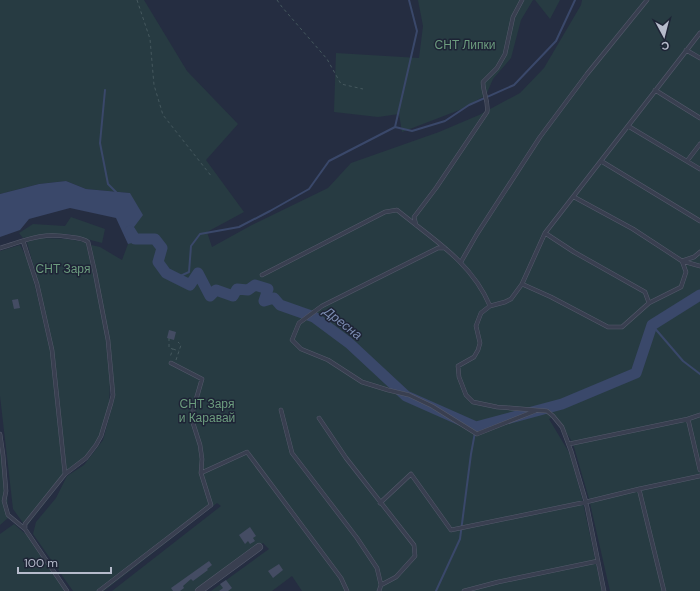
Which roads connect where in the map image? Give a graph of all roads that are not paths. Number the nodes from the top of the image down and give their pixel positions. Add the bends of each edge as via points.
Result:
1 (522, 0) edge
2 (647, 0) edge
3 (700, 33) edge
4 (686, 50) junction
5 (700, 58) edge
6 (655, 90) junction
7 (700, 118) edge
8 (628, 126) junction
9 (700, 144) edge
10 (601, 161) junction
11 (687, 161) junction
12 (700, 170) edge
13 (574, 196) junction
14 (700, 221) edge
15 (416, 225) junction
16 (545, 234) junction
17 (24, 241) junction
18 (0, 248) edge
19 (445, 248) junction
20 (700, 252) edge
21 (682, 261) junction
22 (461, 262) junction
23 (700, 266) edge
24 (262, 275) dead end
25 (522, 284) junction
26 (649, 303) junction
27 (490, 306) junction
28 (171, 363) dead end
29 (281, 410) dead end
30 (538, 410) junction
31 (700, 415) edge
32 (319, 418) dead end
33 (688, 419) junction
34 (0, 434) edge
35 (569, 444) junction
36 (700, 470) edge
37 (201, 473) junction
38 (65, 474) junction
39 (700, 476) edge
40 (639, 489) junction
41 (586, 502) junction
42 (380, 503) junction
43 (25, 529) junction
44 (259, 547) dead end
45 (598, 561) junction
46 (381, 585) junction
47 (67, 591) edge
48 (99, 591) edge
49 (199, 591) edge
50 (347, 591) edge
51 (380, 591) edge
52 (464, 591) edge
53 (604, 591) edge
54 (664, 591) edge

1 - 15 lane via 513,17 505,54 497,68 483,82 487,112 414,217
2 - 22 lane via 540,137
3 - 4 lane
4 - 5 lane
4 - 6 lane
6 - 7 lane
6 - 8 lane
8 - 10 lane
8 - 11 lane
9 - 11 lane
10 - 13 lane
10 - 14 lane
11 - 12 lane
13 - 16 lane
13 - 21 lane via 633,229
15 - 19 lane
15 - 24 lane via 397,210 385,212
16 - 25 lane
16 - 26 lane via 645,292
17 - 18 lane
17 - 38 lane via 52,350
17 - 38 lane via 44,235 61,235 88,242 108,340 113,395 103,431 86,458
19 - 22 lane
19 - 30 lane via 438,248 322,306 299,322 292,340 301,350 328,360 362,382 409,395 477,434
20 - 21 lane
21 - 23 lane
21 - 26 lane via 686,272 681,286
22 - 27 lane via 484,292
25 - 26 lane via 608,328 622,327
25 - 27 lane via 511,299
27 - 30 lane via 481,313 476,326 480,343 478,350 474,357 458,366 466,395 472,402 483,405
28 - 37 lane via 202,379 193,410 193,423 202,459
29 - 46 lane via 292,453 358,538 378,568
30 - 35 lane via 547,411 553,416 562,427
31 - 33 lane
32 - 42 lane
33 - 35 lane
33 - 36 lane
34 - 43 lane via 6,491 4,501 8,515
35 - 41 lane
37 - 48 lane via 211,505
37 - 50 lane via 247,452 341,578
38 - 43 lane via 25,524
39 - 40 lane
40 - 41 lane
40 - 54 lane
41 - 42 lane via 451,530 411,474
41 - 45 lane
42 - 46 lane via 414,545 415,556 396,577
43 - 47 lane
44 - 49 street
45 - 52 lane
45 - 53 lane
46 - 51 lane

